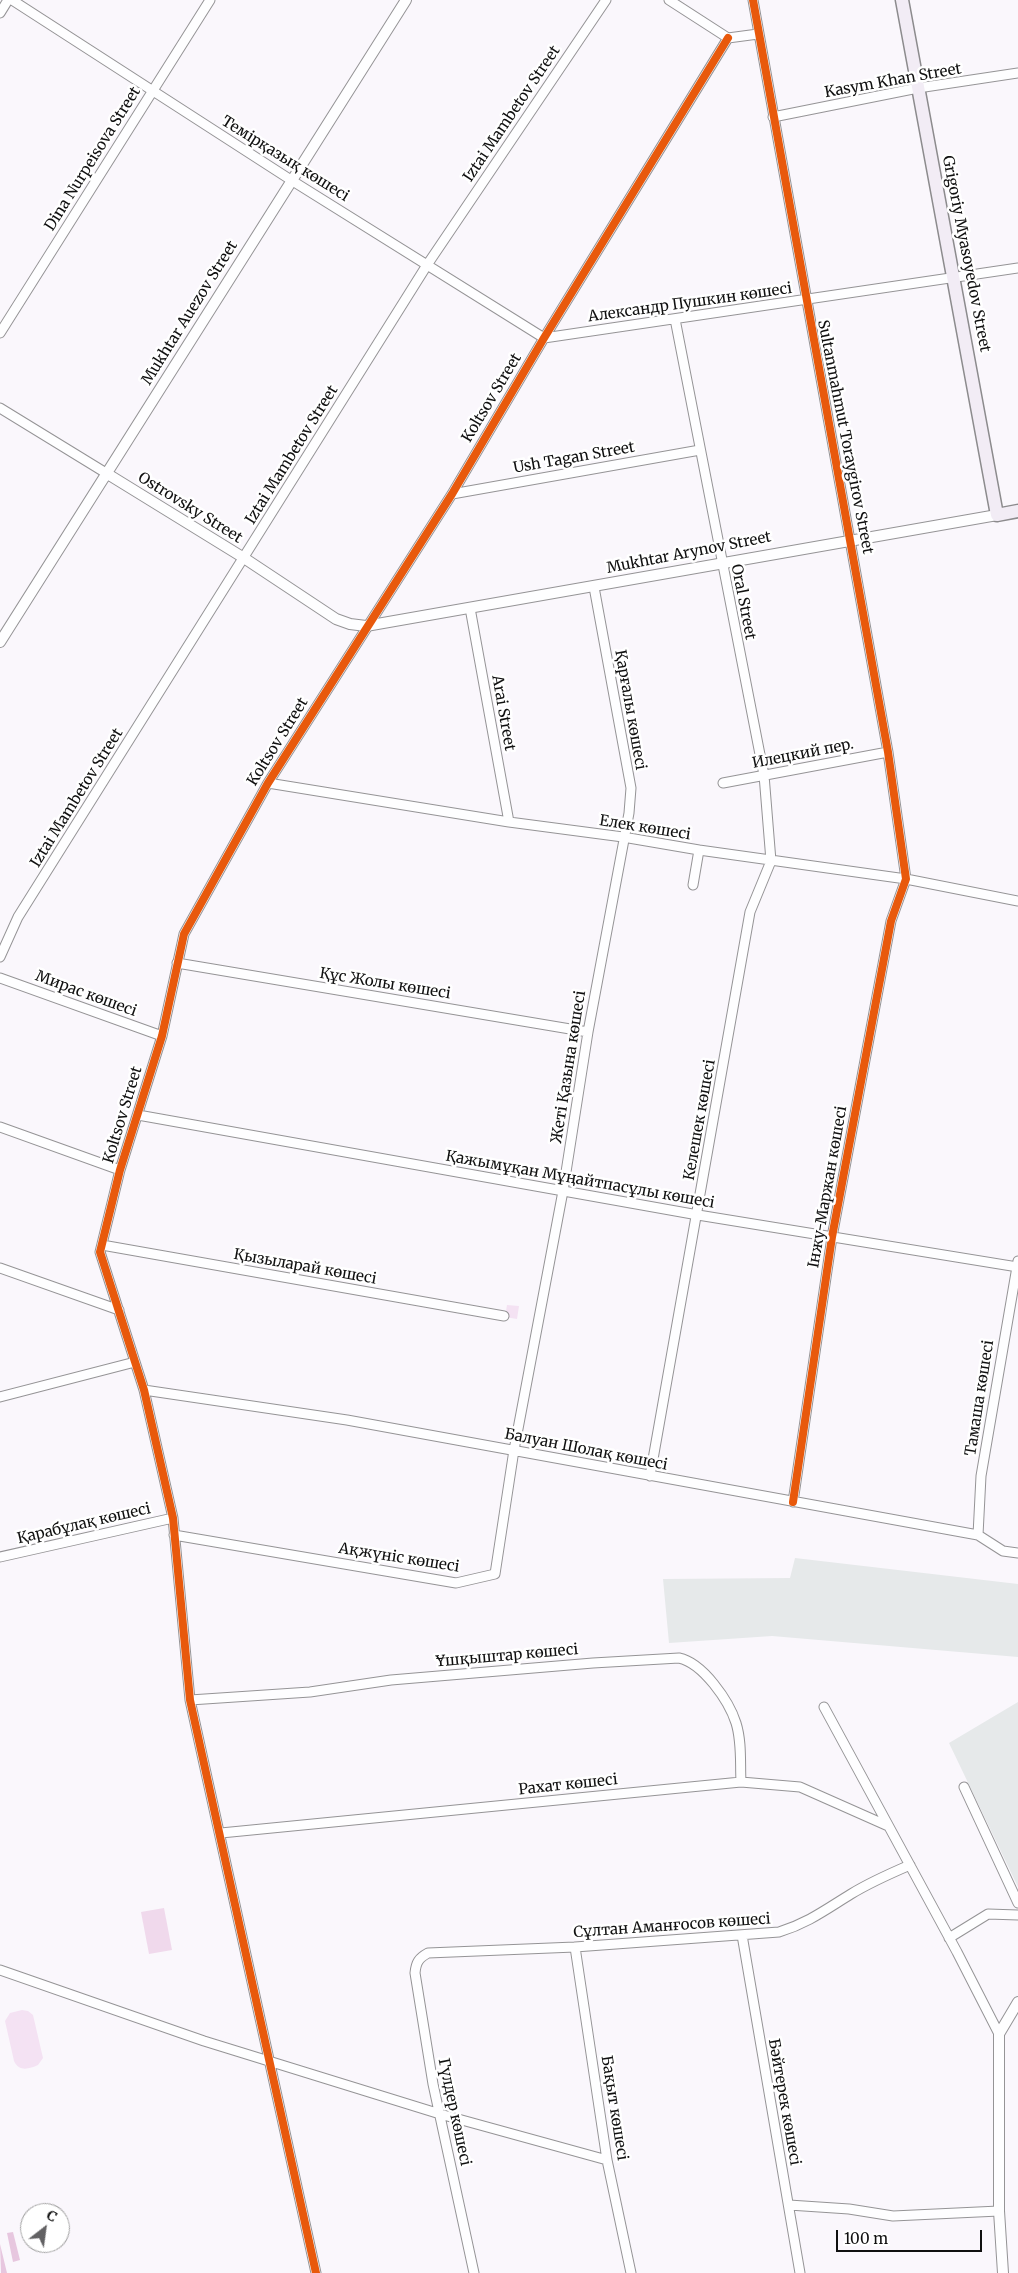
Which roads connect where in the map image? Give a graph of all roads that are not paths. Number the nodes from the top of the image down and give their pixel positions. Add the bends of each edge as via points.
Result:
1 (8, 0) edge
2 (12, 0) edge
3 (210, 0) edge
4 (406, 0) edge
5 (606, 0) edge
6 (669, 0) edge
7 (753, 0) edge
8 (902, 0) edge
9 (0, 13) edge
10 (758, 34) junction
11 (728, 38) junction
12 (1018, 73) edge
13 (918, 88) junction
14 (153, 91) junction
15 (773, 117) junction
16 (291, 180) junction
17 (427, 265) junction
18 (1018, 268) edge
19 (954, 278) junction
20 (806, 300) junction
21 (675, 319) junction
22 (0, 333) edge
23 (544, 338) junction
24 (0, 408) edge
25 (700, 450) junction
26 (106, 473) junction
27 (452, 494) junction
28 (1018, 511) edge
29 (997, 514) junction
30 (850, 539) junction
31 (244, 558) junction
32 (721, 563) junction
33 (594, 587) junction
34 (470, 608) junction
35 (366, 626) junction
36 (0, 642) edge
37 (888, 752) junction
38 (764, 775) junction
39 (268, 783) junction
40 (723, 783) dead end
41 (509, 822) junction
42 (623, 837) junction
43 (699, 850) junction
44 (770, 861) junction
45 (906, 879) junction
46 (693, 885) dead end
47 (1018, 901) edge
48 (0, 958) edge
49 (178, 963) junction
50 (0, 978) edge
51 (588, 1032) junction
52 (162, 1036) junction
53 (138, 1115) junction
54 (0, 1127) edge
55 (120, 1170) junction
56 (563, 1191) junction
57 (698, 1215) junction
58 (832, 1237) junction
59 (102, 1245) junction
60 (1017, 1265) edge
61 (0, 1268) edge
62 (119, 1310) junction
63 (504, 1316) dead end
64 (135, 1362) junction
65 (144, 1390) junction
66 (0, 1396) edge
67 (514, 1450) junction
68 (650, 1476) junction
69 (793, 1502) junction
70 (173, 1518) junction
71 (174, 1535) junction
72 (978, 1535) junction
73 (1018, 1553) edge
74 (0, 1557) edge
75 (190, 1700) junction
76 (824, 1707) dead end
77 (741, 1782) junction
78 (964, 1787) dead end
79 (888, 1826) junction
80 (221, 1833) junction
81 (910, 1865) junction
82 (1018, 1903) edge
83 (1018, 1915) edge
84 (742, 1935) junction
85 (949, 1938) junction
86 (575, 1947) junction
87 (421, 1957) joint
88 (0, 1970) edge
89 (1018, 2002) edge
90 (999, 2034) junction
91 (268, 2059) junction
92 (440, 2114) junction
93 (607, 2160) junction
94 (789, 2204) junction
95 (999, 2211) junction
96 (316, 2273) edge
97 (474, 2273) edge
98 (631, 2273) edge
99 (800, 2273) edge
100 (1002, 2273) edge

1 - 9 street
2 - 14 street, Темірқазық көшесі
3 - 14 street, Dina Nurpeisova Street
4 - 16 street, Mukhtar Auezov Street
5 - 17 street, Iztai Mambetov Street
6 - 11 street
7 - 10 street, Sultanmahmut Toraygirov Street
8 - 13 main road, Grigoriy Myasoyedov Street
10 - 11 street
10 - 15 street, Sultanmahmut Toraygirov Street
11 - 23 street, Koltsov Street
12 - 13 street, Kasym Khan Street
13 - 15 street, Kasym Khan Street
13 - 19 main road, Grigoriy Myasoyedov Street
14 - 16 street, Темірқазық көшесі
14 - 22 street, Dina Nurpeisova Street
15 - 20 street, Sultanmahmut Toraygirov Street
16 - 17 street, Темірқазық көшесі
16 - 26 street, Mukhtar Auezov Street
17 - 23 street, Темірқазық көшесі
17 - 31 street, Iztai Mambetov Street
18 - 19 street, Александр Пушкин көшесі
19 - 20 street, Александр Пушкин көшесі
19 - 29 main road, Grigoriy Myasoyedov Street
20 - 21 street, Александр Пушкин көшесі
20 - 30 street, Sultanmahmut Toraygirov Street
21 - 23 street, Александр Пушкин көшесі
21 - 25 street, Oral Street
23 - 27 street, Koltsov Street
24 - 26 street, Ostrovsky Street
25 - 27 street, Ush Tagan Street
25 - 32 street, Oral Street
26 - 31 street, Ostrovsky Street
26 - 36 street, Mukhtar Auezov Street
27 - 35 street, Koltsov Street
28 - 29 main road, Mukhtar Arynov Street
29 - 30 street, Mukhtar Arynov Street
30 - 32 street, Mukhtar Arynov Street
30 - 37 street, Sultanmahmut Toraygirov Street
31 - 35 street, Ostrovsky Street via 336,619
31 - 48 street, Iztai Mambetov Street via 18,917
32 - 33 street, Mukhtar Arynov Street
32 - 38 street, Oral Street
33 - 34 street, Mukhtar Arynov Street
33 - 42 street, Қарғалы көшесі via 631,788
34 - 35 street, Mukhtar Arynov Street
34 - 41 street, Arai Street
35 - 39 street, Koltsov Street
37 - 38 street, Илецкий пер.
37 - 45 street, Sultanmahmut Toraygirov Street
38 - 40 street, Илецкий пер.
38 - 44 street, Oral Street
39 - 41 street, Елек көшесі
39 - 49 street, Koltsov Street via 184,934
41 - 42 street, Елек көшесі
42 - 43 street, Елек көшесі
42 - 51 street, Жеті Қазына көшесі
43 - 44 street, Елек көшесі
43 - 46 street
44 - 45 street, Елек көшесі
44 - 57 street, Келешек көшесі via 750,912
45 - 47 street, Елек көшесі
45 - 58 street, Інжу-Маржан көшесі via 891,921
49 - 51 street, Құс Жолы көшесі
49 - 52 street, Koltsov Street
50 - 52 street, Мирас көшесі
51 - 56 street, Жеті Қазына көшесі
52 - 53 street, Koltsov Street
53 - 55 street, Koltsov Street
53 - 56 street, Қажымұқан Мұңайтпасұлы көшесі
54 - 55 street
55 - 59 street, Koltsov Street
56 - 57 street, Қажымұқан Мұңайтпасұлы көшесі
56 - 67 street, Жеті Қазына көшесі
57 - 58 street, Қажымұқан Мұңайтпасұлы көшесі
57 - 68 street, Келешек көшесі
58 - 60 street, Қажымұқан Мұңайтпасұлы көшесі
58 - 69 street, Інжу-Маржан көшесі
59 - 62 street, Koltsov Street via 100,1252
59 - 63 street, Қызыларай көшесі
60 - 72 street, Тамаша көшесі via 981,1476
61 - 62 street
62 - 64 street, Koltsov Street
64 - 65 street, Koltsov Street
64 - 66 street
65 - 67 street, Балуан Шолақ көшесі via 347,1420
65 - 70 street, Koltsov Street
67 - 68 street, Балуан Шолақ көшесі
67 - 71 street, Ақжүніс көшесі via 495,1574 471,1581 456,1583
68 - 69 street, Балуан Шолақ көшесі
69 - 72 street, Балуан Шолақ көшесі
70 - 71 street, Koltsov Street
70 - 74 street, Қарабұлақ көшесі
71 - 75 street, Koltsov Street
72 - 73 street, Балуан Шолақ көшесі via 1003,1551
75 - 77 street, Ұшқыштар көшесі via 310,1692 391,1680 679,1658 702,1671 734,1718 739,1740
75 - 80 street, Koltsov Street
76 - 79 street
77 - 79 street, Рахат көшесі via 800,1787
77 - 80 street, Рахат көшесі
78 - 82 street
79 - 81 street
80 - 91 street, Koltsov Street
81 - 84 street, Сұлтан Аманғосов көшесі via 870,1883 800,1926 779,1932
81 - 85 street
83 - 85 street via 988,1914
84 - 86 street, Сұлтан Аманғосов көшесі
84 - 94 street, Бәйтерек көшесі
85 - 90 street
86 - 87 street, Сұлтан Аманғосов көшесі via 428,1953
86 - 93 street, Бақыт көшесі
87 - 92 street, Гүлдер көшесі via 415,1972
88 - 91 street via 163,2027
89 - 90 street
90 - 95 street
91 - 92 street
91 - 96 street, Koltsov Street
92 - 93 street
92 - 97 street, Гүлдер көшесі
93 - 98 street, Бақыт көшесі
94 - 95 street via 893,2216
94 - 99 street, Бәйтерек көшесі
95 - 100 street

